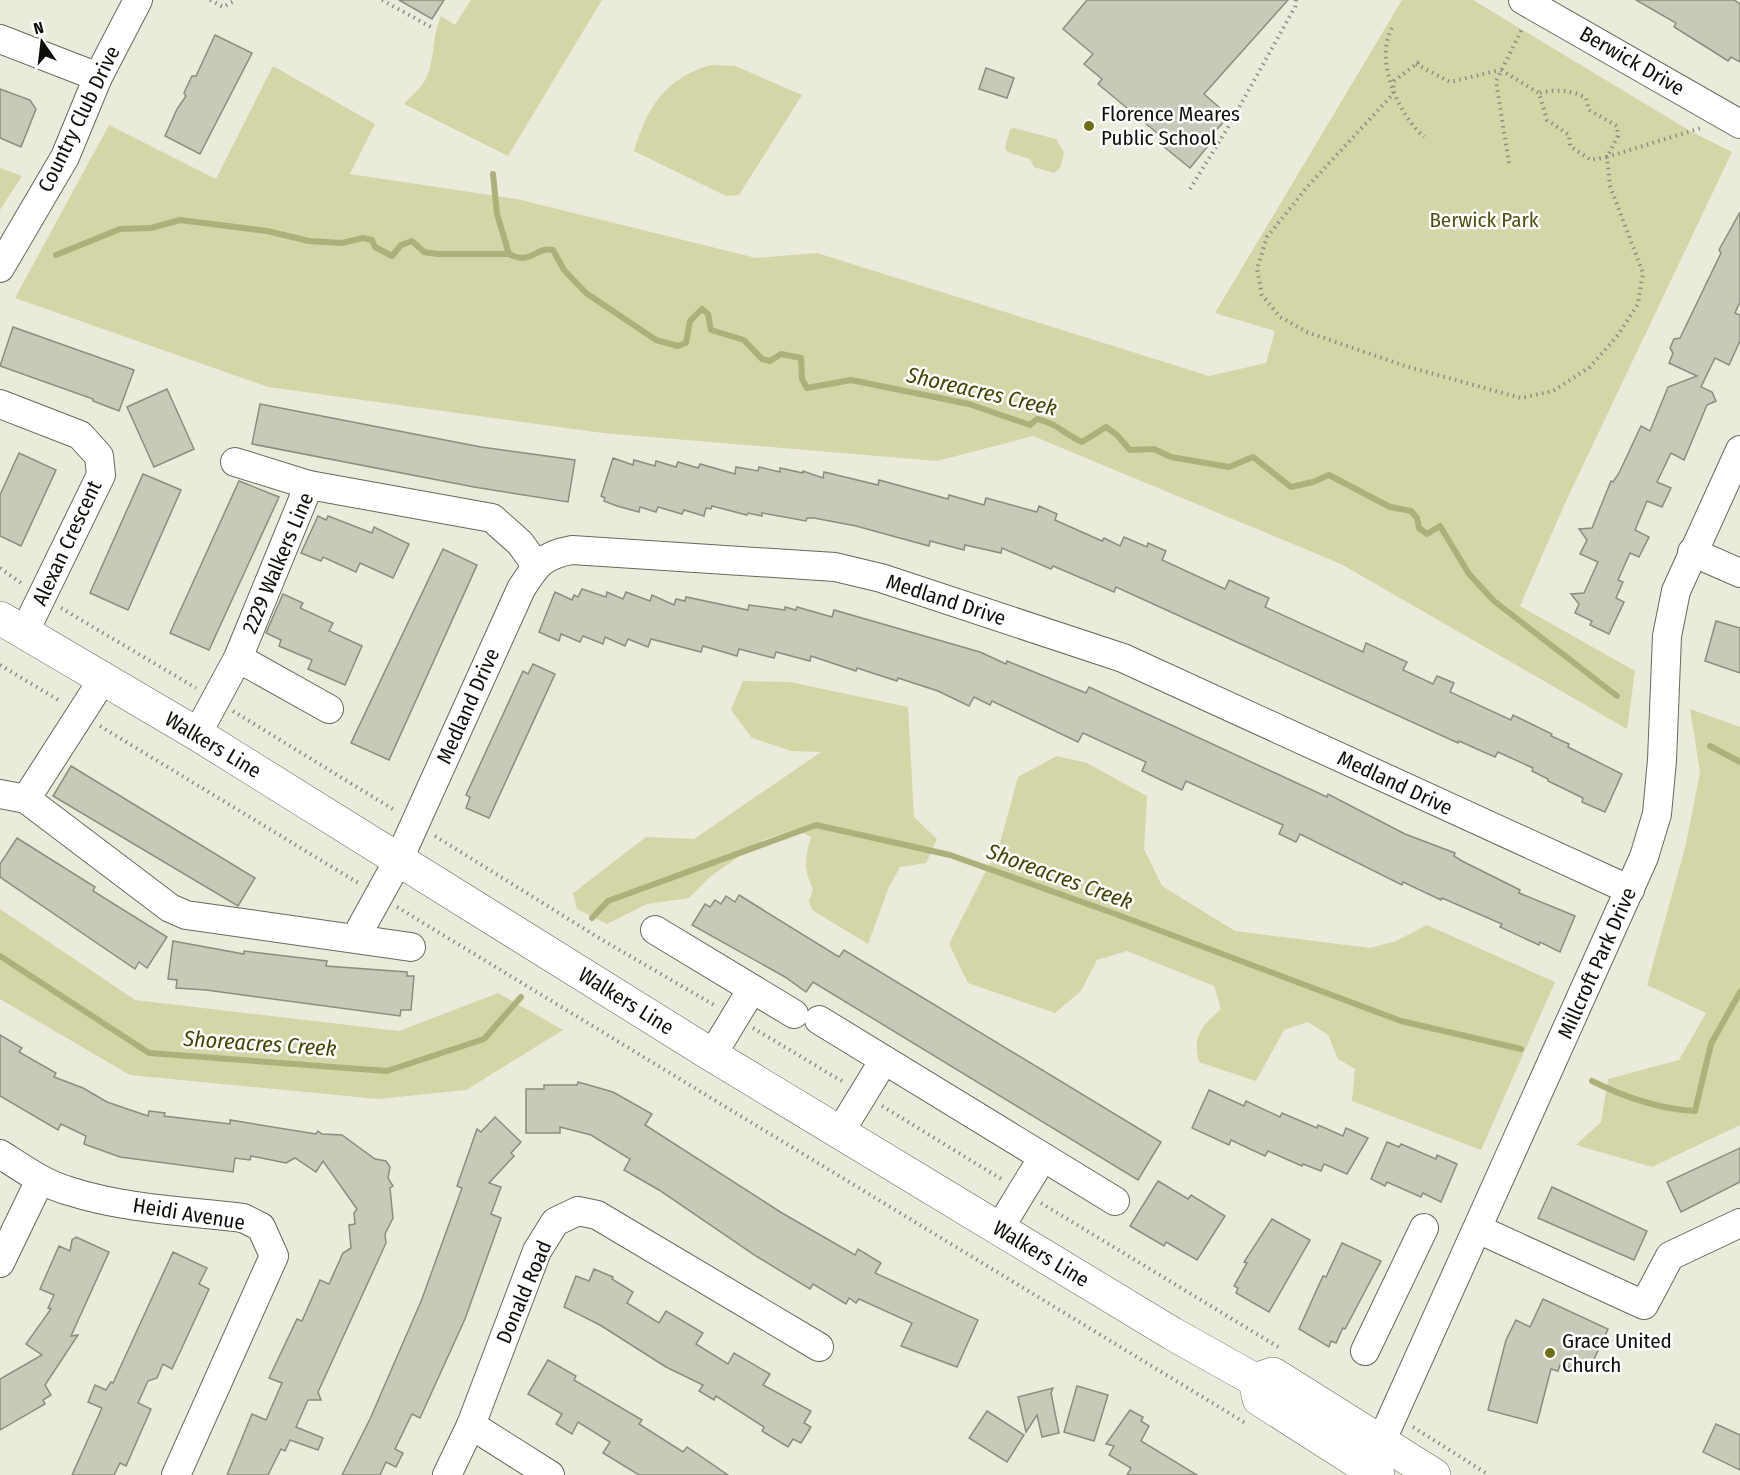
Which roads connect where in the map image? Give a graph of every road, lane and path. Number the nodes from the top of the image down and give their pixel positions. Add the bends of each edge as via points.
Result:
1 (138, 0) edge
2 (210, 0) edge
3 (236, 0) edge
4 (382, 0) edge
5 (1296, 1) edge
6 (1528, 3) edge
7 (431, 27) dead end
8 (1392, 28) dead end
9 (0, 39) edge
10 (1501, 70) junction
11 (98, 77) junction
12 (1539, 93) junction
13 (1393, 94) junction
14 (1732, 120) edge
15 (1424, 137) dead end
16 (1607, 157) junction
17 (1509, 162) dead end
18 (1190, 189) dead end
19 (0, 268) edge
20 (0, 404) edge
21 (1740, 450) edge
22 (235, 462) dead end
23 (309, 485) junction
24 (1692, 552) junction
25 (536, 566) junction
26 (0, 568) edge
27 (1740, 573) edge
28 (42, 597) junction
29 (12, 625) edge
30 (237, 658) junction
31 (0, 665) edge
32 (103, 679) junction
33 (215, 700) junction
34 (329, 709) dead end
35 (81, 714) junction
36 (197, 734) junction
37 (13, 797) edge
38 (415, 823) junction
39 (399, 859) junction
40 (1630, 890) junction
41 (378, 895) junction
42 (656, 930) dead end
43 (356, 937) junction
44 (411, 947) dead end
45 (752, 989) junction
46 (735, 1018) junction
47 (712, 1055) junction
48 (884, 1060) junction
49 (863, 1094) junction
50 (840, 1132) junction
51 (0, 1154) edge
52 (1043, 1157) junction
53 (40, 1180) junction
54 (1022, 1191) junction
55 (1114, 1201) dead end
56 (1740, 1223) edge
57 (1424, 1228) dead end
58 (999, 1229) junction
59 (1478, 1229) junction
60 (0, 1263) edge
61 (819, 1347) dead end
62 (1282, 1349) dead end
63 (1365, 1351) dead end
64 (471, 1425) junction
65 (1256, 1430) dead end
66 (1377, 1455) edge
67 (176, 1475) edge
68 (447, 1475) edge
69 (550, 1475) edge
70 (1434, 1475) edge
71 (1490, 1475) edge

1 - 11 street, Country Club Drive
2 - 3 path via 223,7
4 - 7 path
5 - 18 path
6 - 10 path
6 - 14 street, Berwick Drive
8 - 13 path via 1386,39
9 - 11 street
10 - 12 path
10 - 13 path via 1450,82 1418,63 1394,81
10 - 17 path via 1496,81
11 - 19 street, Country Club Drive via 65,157
12 - 16 path via 1547,120 1569,135 1570,146 1591,159
12 - 16 path via 1577,93 1586,98 1589,110 1617,126 1618,136
13 - 15 path via 1413,128
13 - 16 path via 1267,237 1257,269 1262,295 1280,316 1306,332 1405,366 1521,398 1553,391 1590,368 1638,304 1643,273 1610,186
14 - 16 path
20 - 28 street, Alexan Crescent via 80,435 99,456 101,475
21 - 24 street, Millcroft Park Drive
22 - 23 street
23 - 25 street, 2229 Walkers Line via 492,518 520,543
23 - 30 street, 2229 Walkers Line
24 - 27 street
24 - 40 street, Millcroft Park Drive via 1676,591 1667,636 1657,814
25 - 38 street, Medland Drive via 521,590
25 - 40 street, Medland Drive via 554,553 572,550 835,567 880,578 1123,658
26 - 28 path
28 - 29 street, Alexan Crescent
28 - 33 path
29 - 32 main road, Walkers Line
30 - 33 street, 2229 Walkers Line
30 - 34 street
31 - 35 path
32 - 35 street
32 - 36 main road, Walkers Line
33 - 36 street, 2229 Walkers Line
33 - 38 path
35 - 37 street
35 - 41 path
36 - 39 main road, Walkers Line
37 - 43 street via 170,908 186,915
38 - 39 street, Medland Drive
38 - 46 path
39 - 41 street, Medland Drive
39 - 47 main road, Walkers Line
40 - 59 street, Millcroft Park Drive
41 - 43 street, Medland Drive
41 - 65 path
42 - 45 street
43 - 44 street
45 - 46 street
45 - 48 street
46 - 47 street
46 - 49 path
47 - 50 main road, Walkers Line
48 - 49 street
48 - 52 street
49 - 50 street
49 - 54 path
50 - 58 main road, Walkers Line
51 - 53 street, Heidi Avenue
52 - 54 street
52 - 55 street
53 - 60 street
53 - 67 street, Heidi Avenue via 115,1202 243,1218 261,1227 269,1243 274,1256
54 - 58 street
54 - 62 path
56 - 59 street via 1670,1256 1644,1305
57 - 63 street
58 - 66 main road, Walkers Line via 1256,1380 1259,1399
59 - 66 street, Millcroft Park Drive
61 - 64 street, Donald Road via 597,1215 578,1211 555,1222 537,1251
64 - 68 street, Donald Road
64 - 69 street
66 - 70 main road, Walkers Line
66 - 71 path

